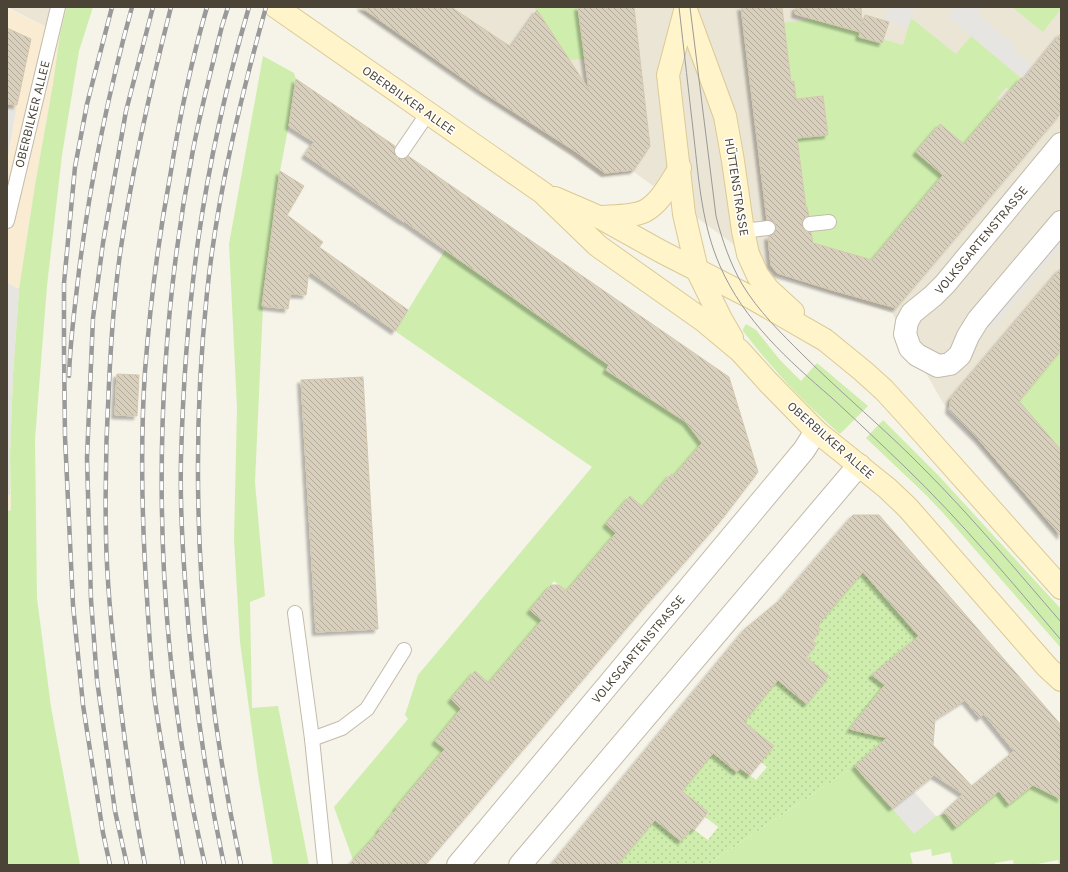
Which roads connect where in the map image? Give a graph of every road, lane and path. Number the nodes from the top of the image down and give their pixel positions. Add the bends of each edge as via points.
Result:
1 (58, 7) edge
2 (276, 7) edge
3 (686, 8) edge
4 (428, 113) junction
5 (1061, 144) edge
6 (402, 151) dead end
7 (680, 168) junction
8 (543, 193) junction
9 (599, 217) junction
10 (7, 221) edge
11 (829, 222) dead end
12 (1061, 222) edge
13 (810, 224) dead end
14 (768, 228) dead end
15 (743, 231) junction
16 (697, 270) junction
17 (825, 340) junction
18 (740, 351) junction
19 (816, 431) junction
20 (859, 465) junction
21 (1061, 588) edge
22 (295, 613) dead end
23 (404, 650) dead end
24 (1061, 680) edge
25 (312, 739) junction
26 (325, 865) edge
27 (458, 865) edge
28 (520, 865) edge

1 - 10 lane, OBERBILKER ALLEE
2 - 4 main road, OBERBILKER ALLEE
3 - 7 main road, HÜTTENSTRASSE via 668,75
3 - 15 main road, HÜTTENSTRASSE via 725,116 734,160
4 - 6 lane
4 - 8 main road, OBERBILKER ALLEE
5 - 12 street, VOLKSGARTENSTRASSE via 945,284 912,313 905,334 910,348 917,355 938,366 950,364 960,355 978,320
7 - 9 main road via 661,197 645,210 629,215
7 - 16 main road, HÜTTENSTRASSE via 684,214
8 - 9 main road, OBERBILKER ALLEE
8 - 18 main road, OBERBILKER ALLEE via 598,246 704,321
9 - 16 main road, OBERBILKER ALLEE
11 - 13 lane
14 - 15 lane
15 - 17 main road, HÜTTENSTRASSE via 748,254 758,276 768,289
16 - 17 main road, OBERBILKER ALLEE
16 - 18 main road, HÜTTENSTRASSE
17 - 21 main road, OBERBILKER ALLEE via 863,371 902,409
18 - 19 main road, OBERBILKER ALLEE
19 - 20 main road, OBERBILKER ALLEE
19 - 27 street, VOLKSGARTENSTRASSE via 804,450
20 - 24 main road, OBERBILKER ALLEE via 908,508
20 - 28 street
22 - 25 lane
23 - 25 lane via 367,709 342,728
25 - 26 lane

